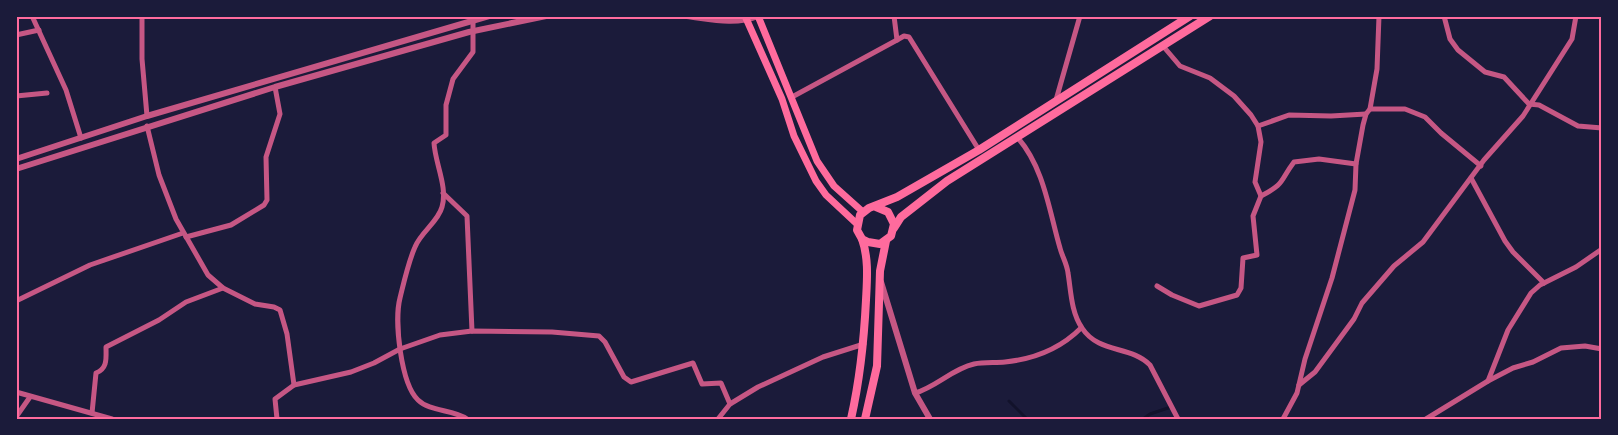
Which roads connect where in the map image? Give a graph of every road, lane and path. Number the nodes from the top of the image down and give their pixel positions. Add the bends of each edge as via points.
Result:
1 (32, 16) edge
2 (142, 16) edge
3 (489, 16) edge
4 (546, 16) edge
5 (687, 16) edge
6 (758, 16) edge
7 (894, 16) edge
8 (1080, 16) edge
9 (1190, 16) edge
10 (1210, 16) edge
11 (1379, 16) edge
12 (1444, 16) edge
13 (1576, 16) edge
14 (473, 18) edge
15 (746, 18) edge
16 (39, 30) junction
17 (475, 31) junction
18 (16, 35) edge
19 (897, 40) junction
20 (1163, 46) junction
21 (275, 86) junction
22 (47, 93) dead end
23 (16, 96) edge
24 (792, 97) junction
25 (1056, 100) junction
26 (1529, 104) junction
27 (1370, 108) junction
28 (1366, 114) junction
29 (147, 116) junction
30 (147, 126) junction
31 (1258, 126) junction
32 (1602, 128) edge
33 (81, 138) junction
34 (1018, 138) junction
35 (979, 150) junction
36 (16, 159) edge
37 (1356, 164) junction
38 (1481, 166) junction
39 (16, 169) edge
40 (1472, 178) junction
41 (443, 192) junction
42 (1261, 196) junction
43 (876, 207) junction
44 (864, 212) junction
45 (857, 224) junction
46 (893, 230) junction
47 (185, 235) junction
48 (862, 239) junction
49 (886, 241) junction
50 (1602, 249) edge
51 (881, 281) junction
52 (1544, 283) junction
53 (1157, 286) dead end
54 (223, 288) junction
55 (16, 301) edge
56 (1081, 328) junction
57 (472, 331) junction
58 (864, 344) junction
59 (400, 349) junction
60 (1602, 349) edge
61 (1488, 381) junction
62 (294, 385) junction
63 (1299, 385) junction
64 (16, 392) edge
65 (916, 394) junction
66 (30, 397) junction
67 (730, 404) junction
68 (92, 413) junction
69 (16, 417) edge
70 (112, 419) edge
71 (277, 419) edge
72 (467, 419) edge
73 (718, 419) edge
74 (851, 419) edge
75 (865, 419) edge
76 (930, 419) edge
77 (1178, 419) edge
78 (1283, 419) edge
79 (1426, 419) edge

1 - 16 street
2 - 29 street
3 - 14 street
4 - 17 street
5 - 15 street via 728,21
6 - 15 street
6 - 24 main road
7 - 19 street
8 - 25 street
9 - 25 highway
10 - 20 highway
11 - 27 street via 1377,68
12 - 26 street via 1450,39 1458,50 1485,72 1504,77
13 - 26 street via 1572,39
14 - 17 street
14 - 29 street
15 - 45 main road via 782,99 794,136 816,180 826,195
16 - 18 street
16 - 33 street via 66,90
17 - 21 street
17 - 41 street via 473,52 452,79 446,105 446,135 434,143
19 - 24 street
19 - 35 street via 904,36 913,41
20 - 31 street via 1180,66 1205,75 1234,96
20 - 34 highway
21 - 30 street
21 - 47 street via 280,114 266,157 267,200 264,205 231,225
22 - 23 street
24 - 44 main road via 825,175
25 - 35 highway
26 - 32 street via 1539,105 1578,126
26 - 38 street via 1523,116
27 - 28 street
27 - 38 street via 1419,114
28 - 31 street via 1289,115
28 - 37 street
29 - 33 street
30 - 39 street
30 - 47 street via 159,176
31 - 42 street via 1261,142 1255,182
33 - 36 street
34 - 46 highway via 936,189 901,217
34 - 56 street via 1038,168
35 - 43 highway
37 - 42 street via 1319,159 1294,162 1277,188
37 - 63 street via 1351,208
38 - 40 street
40 - 52 street via 1505,241
40 - 63 street via 1422,242 1394,266 1362,303 1316,372
41 - 57 street via 467,216
41 - 59 street via 442,208 414,249 399,300
42 - 53 street via 1253,216 1258,255 1243,258 1241,288 1237,294 1199,306
43 - 44 highway
43 - 46 highway via 892,217
44 - 45 highway
45 - 48 highway
46 - 49 highway
47 - 54 street via 208,275
47 - 55 street via 90,265
48 - 49 highway via 874,244
48 - 58 highway via 866,249 867,280
49 - 51 highway
50 - 52 street
51 - 65 street
51 - 75 highway via 877,366
52 - 61 street via 1532,293 1516,316
54 - 62 street via 255,304 280,310
54 - 68 street via 186,302 106,347 106,364 96,373
56 - 65 street via 1052,351 1008,361 974,364
56 - 77 street via 1103,347 1137,354 1144,359
57 - 59 street via 440,335
57 - 67 street via 599,336 624,377 631,382 693,363 702,384 721,382
58 - 67 street via 823,357 758,387
58 - 74 highway
59 - 62 street via 351,372
59 - 72 street via 408,388 419,402
60 - 61 street via 1585,346 1561,348
61 - 79 street
62 - 71 street via 275,399
63 - 78 street
64 - 66 street
65 - 76 street
66 - 68 street
66 - 69 street
67 - 73 street
68 - 70 street

